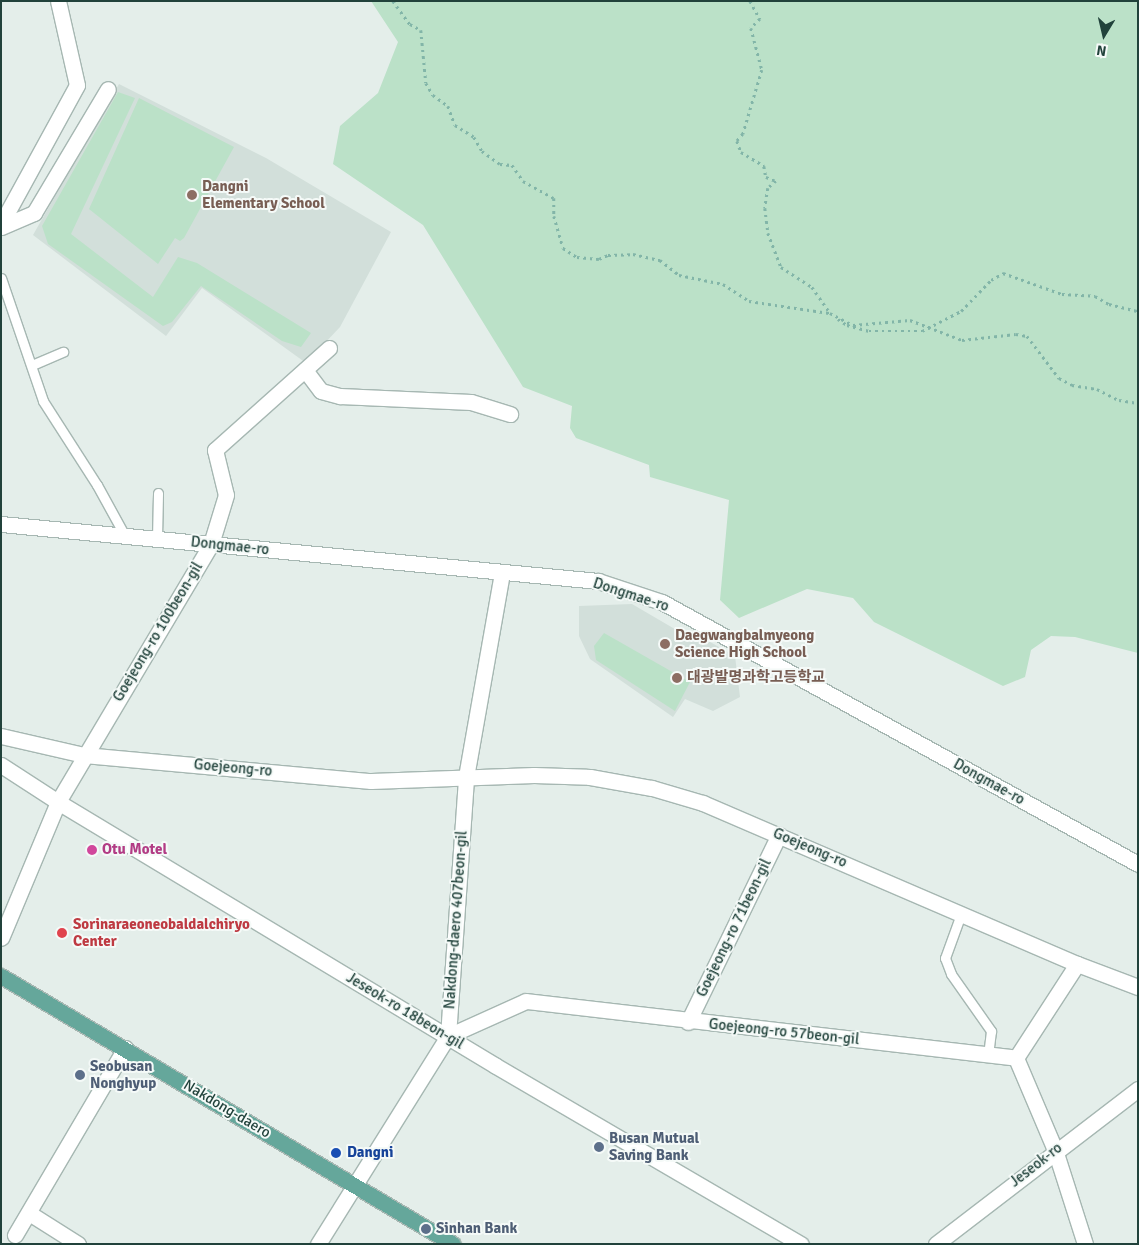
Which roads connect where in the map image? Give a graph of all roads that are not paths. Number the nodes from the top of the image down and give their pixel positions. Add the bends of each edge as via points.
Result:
1 (58, 1) edge
2 (108, 89) dead end
3 (1, 225) edge
4 (1, 278) edge
5 (329, 348) dead end
6 (63, 352) dead end
7 (32, 365) junction
8 (305, 370) junction
9 (510, 414) dead end
10 (158, 493) dead end
11 (1, 524) edge
12 (125, 536) junction
13 (157, 538) junction
14 (212, 544) junction
15 (502, 573) junction
16 (1, 736) edge
17 (84, 755) junction
18 (1, 765) edge
19 (466, 778) junction
20 (58, 802) junction
21 (779, 835) junction
22 (1138, 864) edge
23 (961, 914) junction
24 (1, 938) edge
25 (1077, 964) junction
26 (1, 976) edge
27 (1138, 987) edge
28 (688, 1022) junction
29 (448, 1036) junction
30 (125, 1048) junction
31 (988, 1054) junction
32 (1016, 1058) junction
33 (1138, 1089) edge
34 (1055, 1150) junction
35 (354, 1185) junction
36 (29, 1213) junction
37 (15, 1235) dead end
38 (78, 1244) edge
39 (318, 1244) edge
40 (453, 1244) edge
41 (801, 1244) edge
42 (936, 1244) edge
43 (1085, 1244) edge

1 - 3 street via 77,85
2 - 3 street via 34,213
4 - 7 lane
5 - 8 street, Goejeong-ro 100beon-gil
6 - 7 lane
7 - 12 lane via 43,401 97,485
8 - 9 street via 321,392 340,396 471,402
8 - 14 street, Goejeong-ro 100beon-gil via 216,450 226,495
10 - 13 lane
11 - 12 street, Dongmae-ro
12 - 13 street, Dongmae-ro
13 - 14 street, Dongmae-ro
14 - 15 street, Dongmae-ro
14 - 17 street, Goejeong-ro 100beon-gil
15 - 19 street
15 - 22 street, Dongmae-ro via 598,582 662,602
16 - 17 street, Goejeong-ro
17 - 19 street, Goejeong-ro via 371,780
17 - 20 street
18 - 20 street, Jeseok-ro 18beon-gil
19 - 21 street, Goejeong-ro via 590,777 652,788 703,803
19 - 29 street, Nakdong-daero 407beon-gil
20 - 24 street
20 - 29 street, Jeseok-ro 18beon-gil
21 - 23 street, Goejeong-ro
21 - 28 street, Goejeong-ro 71beon-gil
23 - 25 street, Goejeong-ro
23 - 31 lane via 944,958 951,974 991,1031
25 - 27 street, Goejeong-ro
25 - 32 street
26 - 30 main road, Nakdong-daero
28 - 29 street, Goejeong-ro 57beon-gil via 526,1001
28 - 31 street, Goejeong-ro 57beon-gil
29 - 35 street, Nakdong-daero 407beon-gil
29 - 41 street, Jeseok-ro 18beon-gil
30 - 35 main road, Nakdong-daero
30 - 36 street
31 - 32 street, Goejeong-ro 57beon-gil
32 - 34 street
33 - 34 street, Jeseok-ro
34 - 42 street, Jeseok-ro
34 - 43 street
35 - 39 street, Nakdong-daero 407beon-gil
35 - 40 main road, Nakdong-daero
36 - 37 street
36 - 38 street

